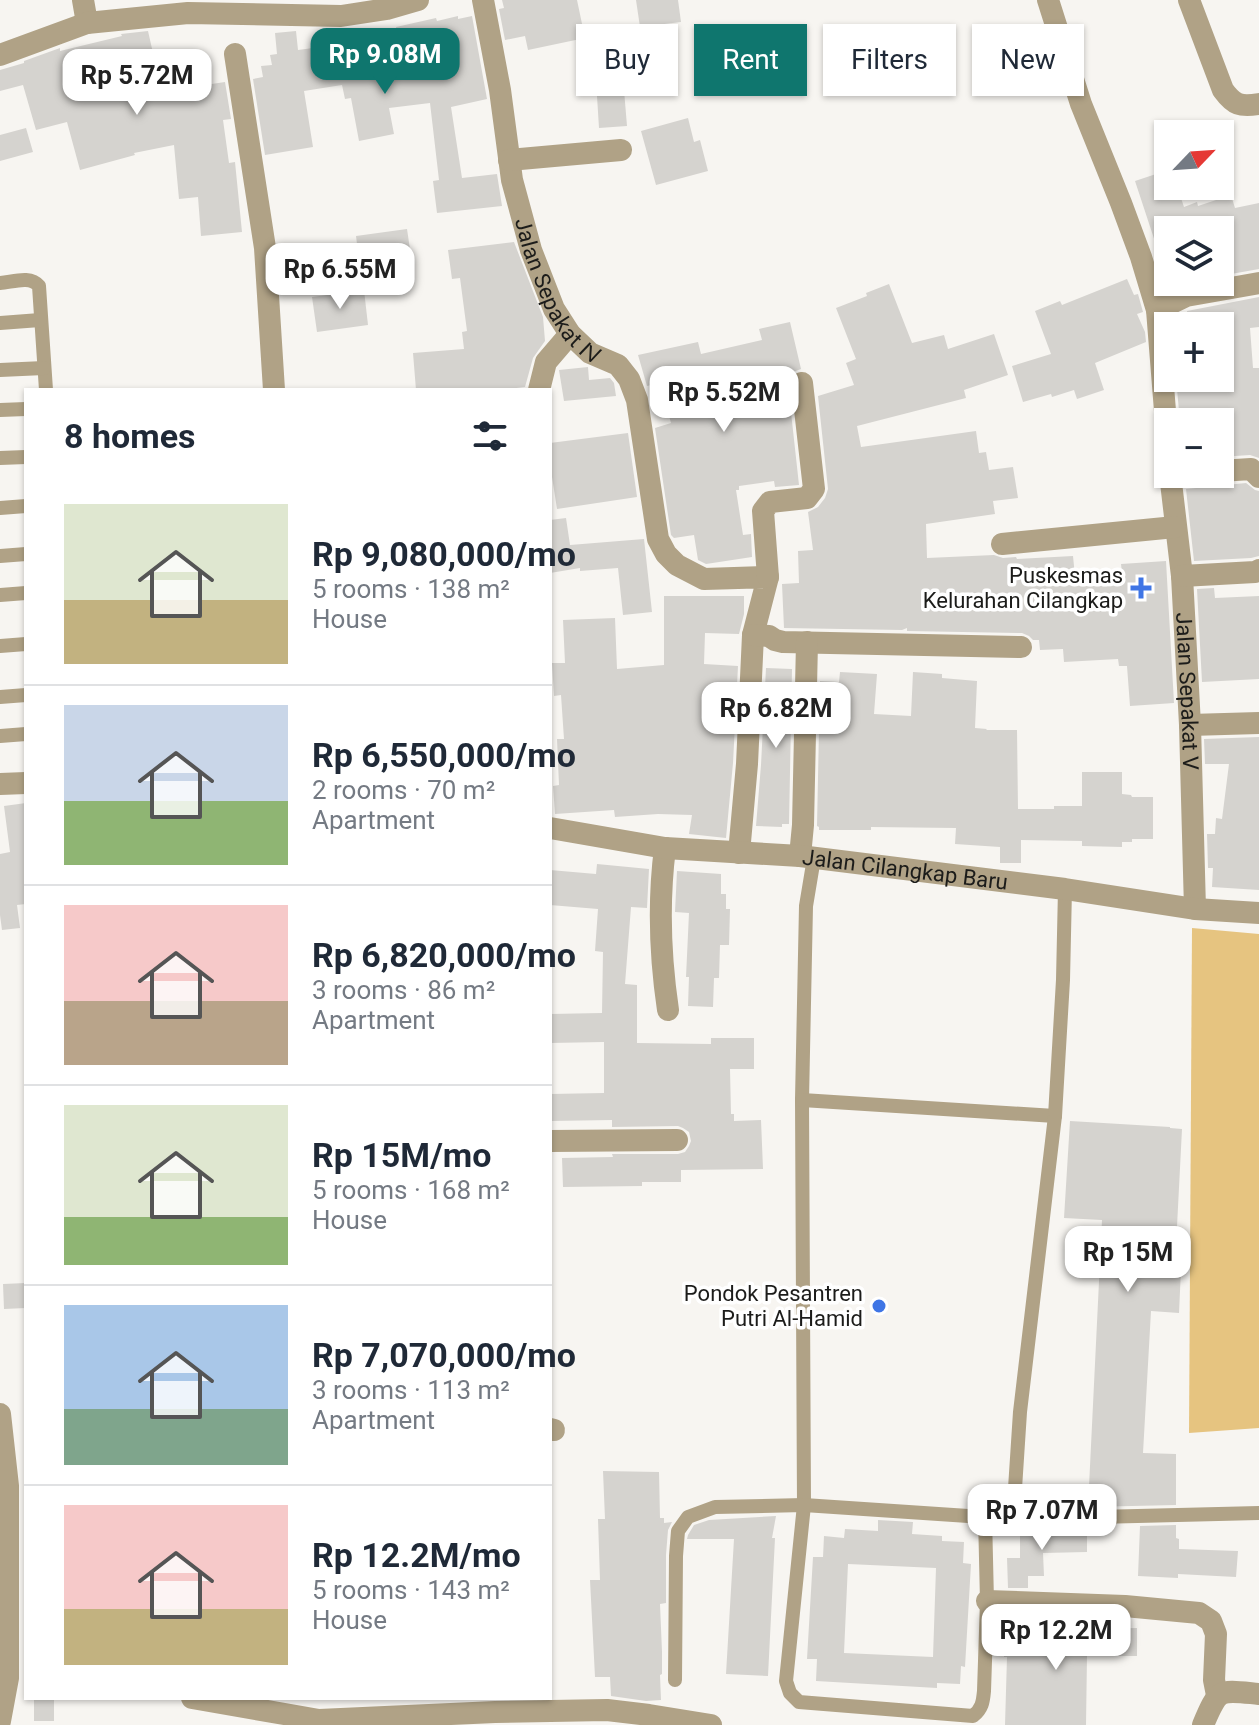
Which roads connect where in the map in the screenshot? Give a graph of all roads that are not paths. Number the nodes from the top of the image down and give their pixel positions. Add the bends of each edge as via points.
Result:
1 (83, 0) edge
2 (418, 0) edge
3 (483, 0) edge
4 (1048, 0) edge
5 (1189, 0) edge
6 (239, 8) edge
7 (87, 23) junction
8 (235, 54) dead end
9 (0, 55) edge
10 (1259, 104) edge
11 (621, 150) dead end
12 (509, 160) junction
13 (0, 283) edge
14 (1259, 283) edge
15 (1157, 310) junction
16 (40, 320) junction
17 (0, 323) edge
18 (570, 334) junction
19 (44, 368) junction
20 (0, 370) edge
21 (802, 383) dead end
22 (46, 388) edge
23 (274, 388) edge
24 (540, 388) edge
25 (1165, 408) edge
26 (24, 409) edge
27 (0, 410) edge
28 (24, 457) edge
29 (0, 458) edge
30 (1234, 470) edge
31 (1259, 477) edge
32 (1171, 488) edge
33 (24, 506) edge
34 (0, 508) edge
35 (1175, 527) junction
36 (1002, 544) dead end
37 (24, 554) edge
38 (0, 556) edge
39 (1259, 570) edge
40 (1182, 576) junction
41 (768, 577) junction
42 (24, 593) edge
43 (0, 595) edge
44 (753, 635) junction
45 (807, 642) junction
46 (24, 644) edge
47 (0, 646) edge
48 (1021, 647) dead end
49 (24, 695) edge
50 (0, 697) edge
51 (1259, 723) edge
52 (1190, 725) junction
53 (24, 734) edge
54 (0, 736) edge
55 (24, 783) edge
56 (0, 784) edge
57 (552, 828) edge
58 (665, 848) junction
59 (739, 853) junction
60 (807, 857) junction
61 (1065, 889) junction
62 (1195, 909) junction
63 (1259, 913) edge
64 (668, 1010) dead end
65 (802, 1100) junction
66 (1055, 1116) junction
67 (677, 1140) dead end
68 (552, 1141) edge
69 (0, 1414) edge
70 (804, 1505) junction
71 (1259, 1513) edge
72 (985, 1516) junction
73 (1013, 1519) junction
74 (4, 1599) edge
75 (987, 1601) junction
76 (17, 1679) edge
77 (675, 1680) dead end
78 (1259, 1694) edge
79 (1217, 1695) junction
80 (199, 1700) edge
81 (263, 1718) edge
82 (496, 1718) edge
83 (433, 1720) edge
84 (0, 1721) edge
85 (319, 1723) edge
86 (711, 1725) edge
87 (1203, 1725) edge

1 - 7 street
2 - 6 street via 341,16
3 - 12 street, Jalan Sepakat IV
4 - 15 street
5 - 10 street via 1223,90 1231,101
6 - 7 street
7 - 9 street
8 - 23 street via 265,248
11 - 12 street
12 - 18 street, Jalan Sepakat IV via 531,250
13 - 16 lane via 38,283
14 - 15 street via 1186,296
15 - 25 street
16 - 17 lane
16 - 19 lane
18 - 24 street via 546,362
18 - 41 street, Jalan Sepakat IV via 590,353 618,365 629,379 637,400 658,539 666,554 704,579
19 - 20 lane
19 - 22 lane
21 - 41 street via 814,489 807,498 770,502 763,511
26 - 27 lane
28 - 29 lane
30 - 31 street via 1251,469
32 - 35 street, Jalan Sepakat V
33 - 34 lane
35 - 36 street
35 - 40 street, Jalan Sepakat V
37 - 38 lane
39 - 40 street
40 - 52 street, Jalan Sepakat V
41 - 44 street
42 - 43 lane
44 - 45 street
44 - 59 street
45 - 48 street
45 - 60 street
46 - 47 lane
49 - 50 lane
51 - 52 street
52 - 62 street, Jalan Sepakat V
53 - 54 lane
55 - 56 street
57 - 58 street, Jalan Cilangkap Baru
58 - 59 street, Jalan Cilangkap Baru
58 - 64 street via 661,938
59 - 60 street, Jalan Cilangkap Baru
60 - 61 street, Jalan Cilangkap Baru
60 - 65 lane
61 - 62 street, Jalan Cilangkap Baru
61 - 66 lane
62 - 63 street, Jalan Cilangkap Baru
65 - 66 lane
65 - 70 lane
66 - 73 lane via 1020,1412
67 - 68 street
69 - 74 street via 8,1486
70 - 72 lane
70 - 75 lane via 786,1681 799,1702 973,1716 984,1691
70 - 77 lane via 715,1507 688,1517 678,1531 676,1556
71 - 73 lane
72 - 73 lane
72 - 75 lane
74 - 76 street
75 - 79 street via 1199,1613 1211,1621 1216,1634
76 - 84 street
78 - 79 street
79 - 87 street
80 - 81 street
81 - 85 street
82 - 83 street
82 - 86 street via 607,1710
83 - 85 street

